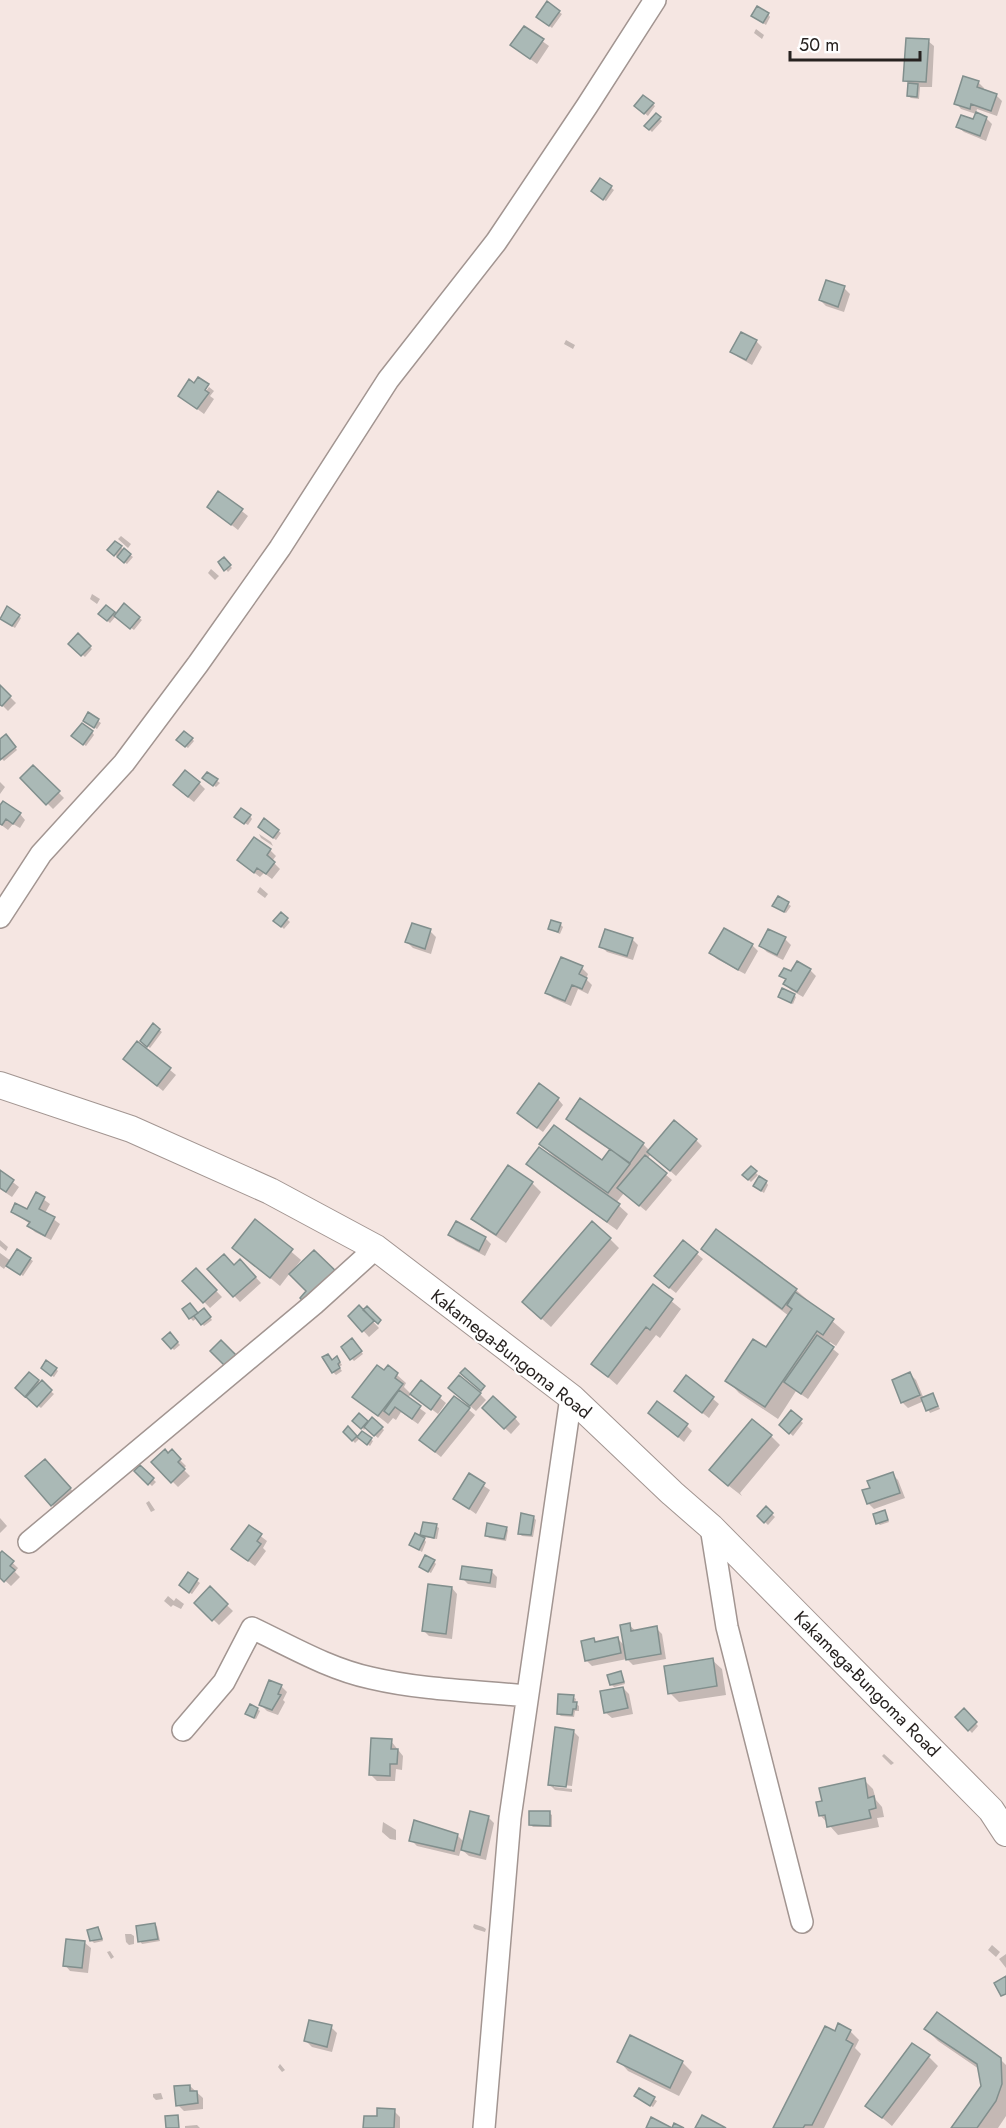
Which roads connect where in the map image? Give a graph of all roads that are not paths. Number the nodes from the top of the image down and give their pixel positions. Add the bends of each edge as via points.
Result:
1 (655, 0) edge
2 (0, 917) edge
3 (0, 1085) edge
4 (376, 1248) junction
5 (571, 1397) junction
6 (711, 1527) junction
7 (29, 1542) dead end
8 (527, 1696) junction
9 (183, 1730) dead end
10 (1006, 1833) edge
11 (802, 1922) dead end
12 (484, 2128) edge

1 - 2 street via 496,242 388,380 280,548 198,664 124,763 41,854
3 - 4 main road, Kakamega-Bungoma Road via 131,1129 270,1191
4 - 5 main road, Kakamega-Bungoma Road
4 - 7 street
5 - 6 main road, Kakamega-Bungoma Road
5 - 8 street
6 - 10 main road, Kakamega-Bungoma Road via 983,1802
6 - 11 street via 727,1627
8 - 9 street via 370,1678 321,1661 252,1628 224,1682
8 - 12 street via 510,1818

